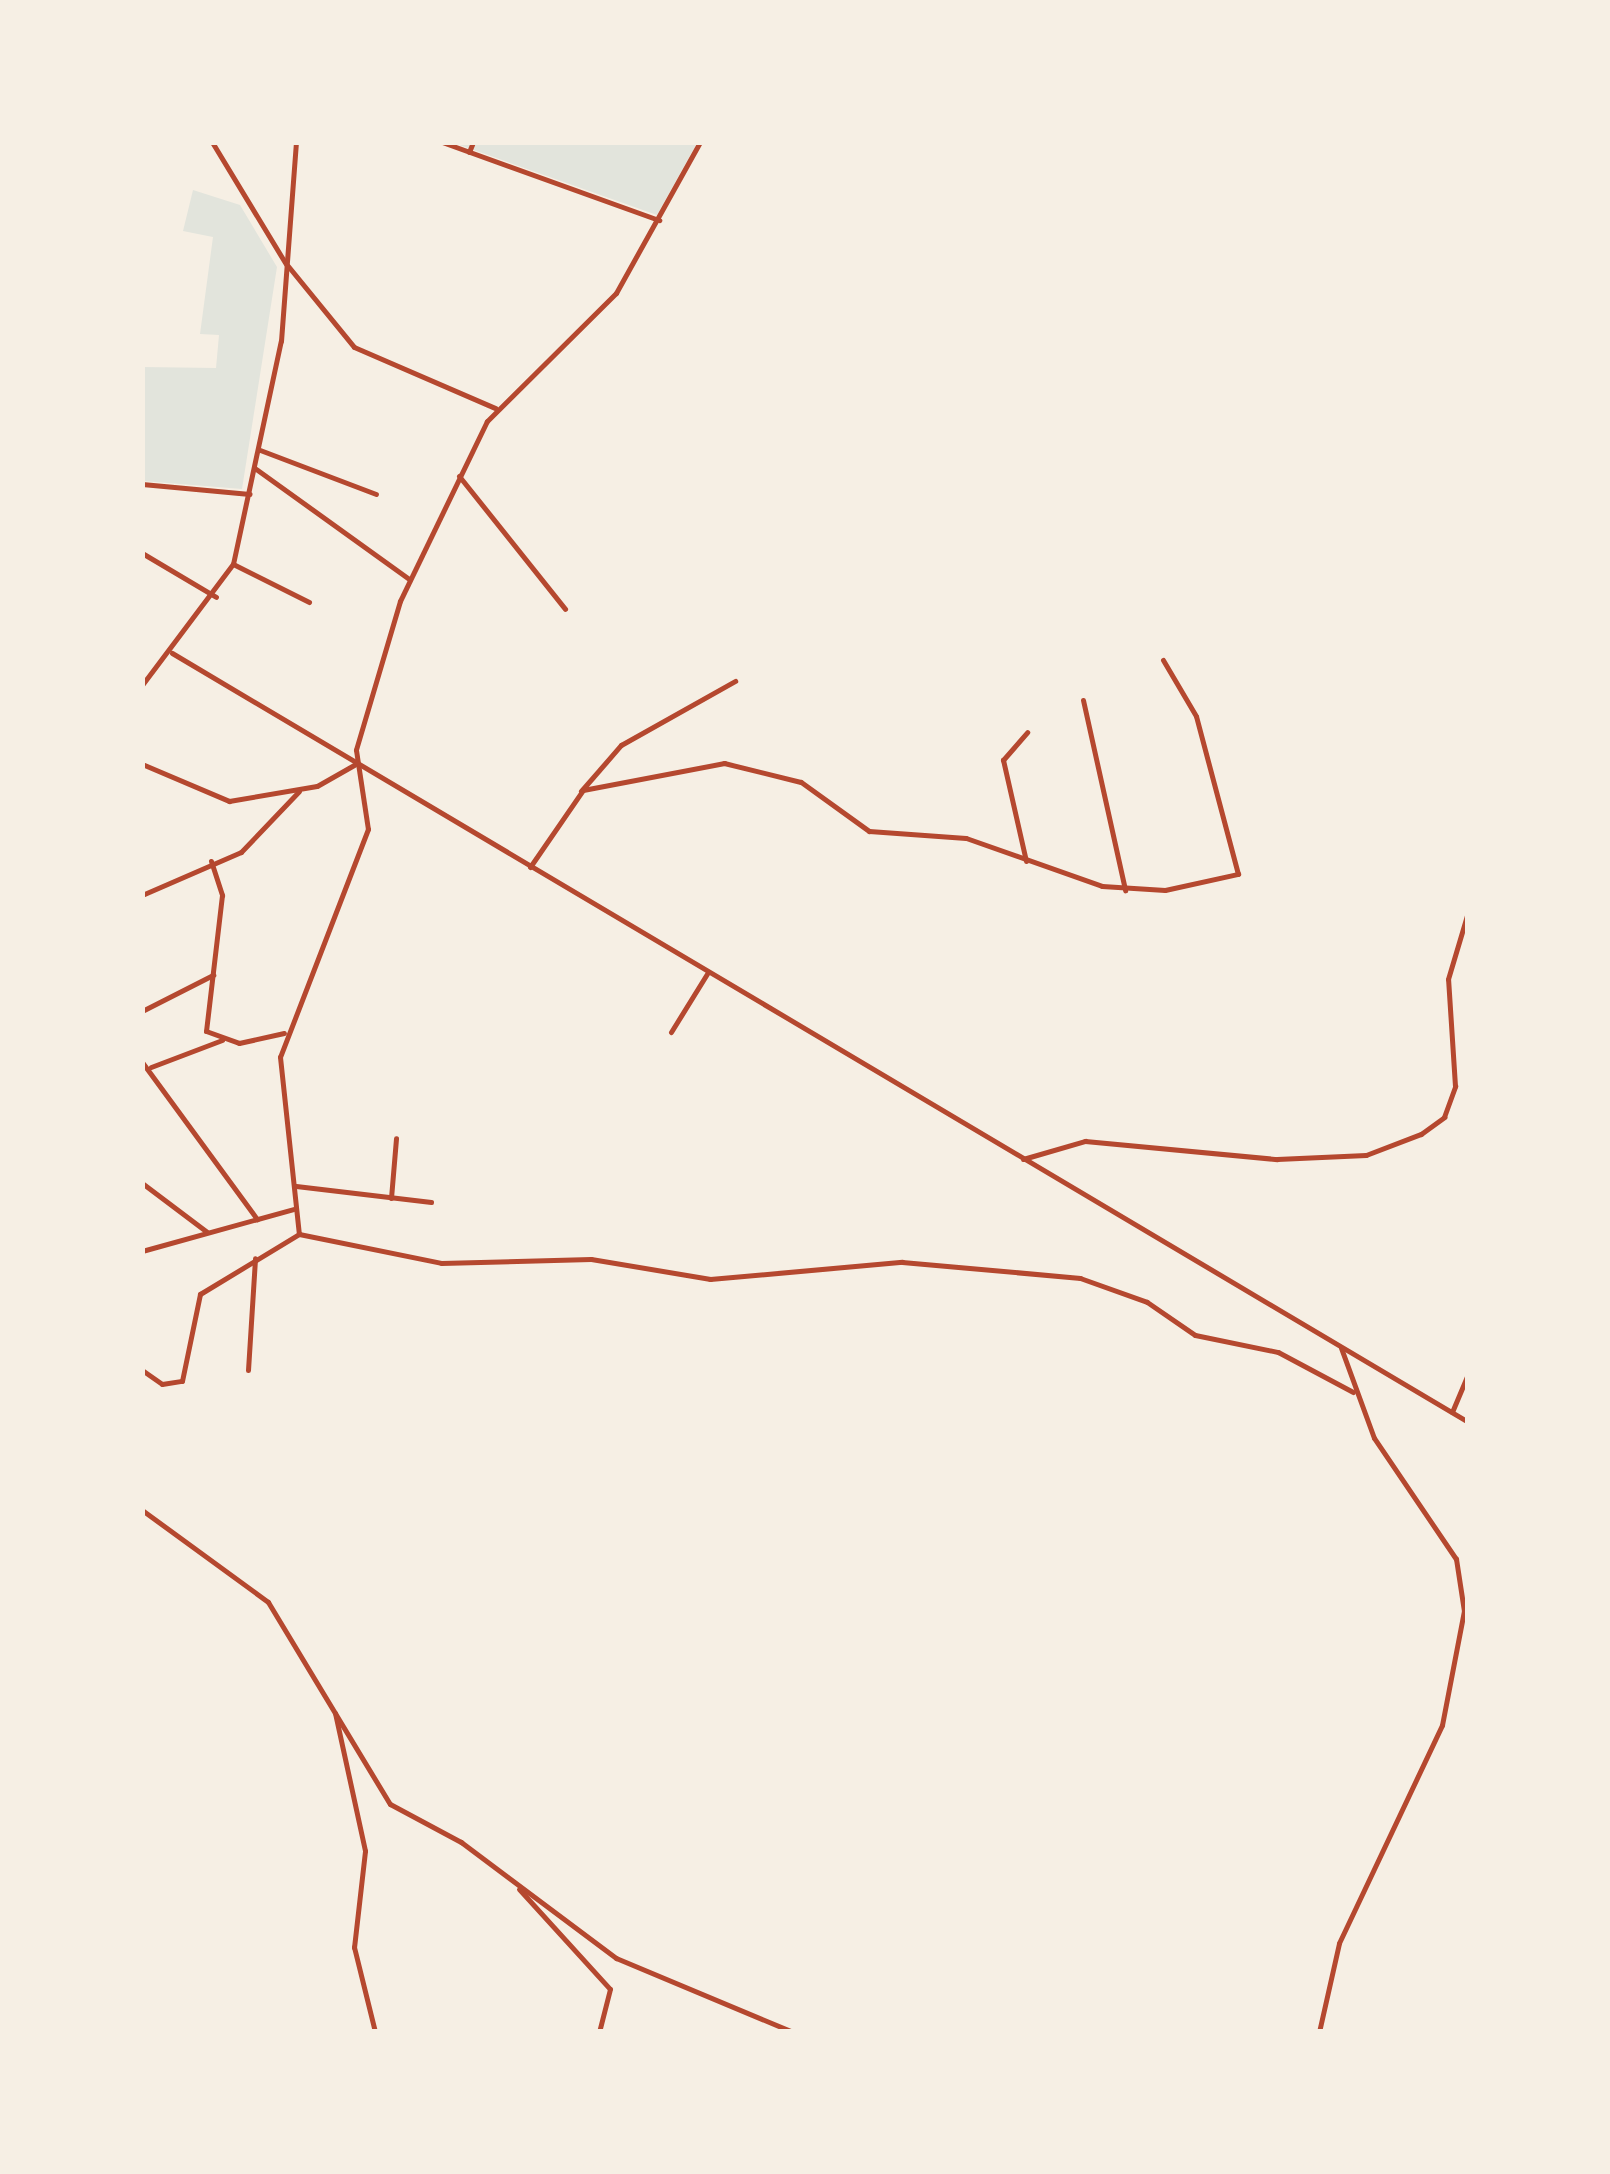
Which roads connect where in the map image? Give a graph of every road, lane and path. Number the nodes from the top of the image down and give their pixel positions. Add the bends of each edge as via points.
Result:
1 (212, 142) edge
2 (296, 142) edge
3 (442, 142) edge
4 (473, 142) edge
5 (700, 142) edge
6 (469, 152) junction
7 (659, 220) junction
8 (288, 266) junction
9 (495, 408) junction
10 (260, 450) junction
11 (256, 469) junction
12 (458, 476) junction
13 (142, 484) edge
14 (250, 494) junction
15 (376, 494) dead end
16 (142, 553) edge
17 (233, 564) junction
18 (409, 579) junction
19 (216, 596) junction
20 (309, 602) dead end
21 (565, 609) dead end
22 (172, 653) junction
23 (1163, 660) dead end
24 (735, 681) dead end
25 (142, 685) edge
26 (1083, 700) dead end
27 (1028, 732) dead end
28 (142, 764) edge
29 (354, 764) junction
30 (300, 790) junction
31 (579, 794) junction
32 (212, 861) junction
33 (1026, 861) junction
34 (530, 867) junction
35 (1125, 890) junction
36 (142, 895) edge
37 (1468, 912) edge
38 (708, 972) junction
39 (213, 975) junction
40 (142, 1011) edge
41 (286, 1032) junction
42 (671, 1032) dead end
43 (222, 1040) junction
44 (142, 1062) edge
45 (149, 1068) junction
46 (396, 1138) dead end
47 (1023, 1160) junction
48 (142, 1183) edge
49 (296, 1186) junction
50 (392, 1198) junction
51 (432, 1202) dead end
52 (294, 1209) junction
53 (256, 1219) junction
54 (208, 1233) junction
55 (299, 1234) junction
56 (142, 1251) edge
57 (255, 1258) junction
58 (1341, 1348) junction
59 (142, 1370) edge
60 (248, 1370) dead end
61 (1468, 1374) edge
62 (1353, 1392) junction
63 (1452, 1412) junction
64 (1468, 1422) edge
65 (142, 1510) edge
66 (334, 1710) junction
67 (519, 1888) junction
68 (374, 2032) edge
69 (600, 2032) edge
70 (793, 2032) edge
71 (1319, 2032) edge

1 - 8 street
2 - 8 street
3 - 6 street
4 - 6 street
5 - 7 street
6 - 7 street
7 - 9 street via 607,304
8 - 9 street via 354,348
8 - 10 street
9 - 12 street
10 - 11 street
10 - 15 street
11 - 14 street
11 - 18 street
12 - 18 street
12 - 21 street
13 - 14 street
14 - 17 street
16 - 19 street
17 - 19 street
17 - 20 street
18 - 29 street
19 - 22 street
22 - 25 street
22 - 29 street
23 - 35 street via 1196,716 1238,874
24 - 31 street via 621,745
26 - 35 street
27 - 33 street via 1004,760
28 - 30 street via 213,799
29 - 30 street
29 - 34 street
29 - 41 street via 368,828
30 - 32 street via 260,836
31 - 33 street via 724,762 801,782 869,831 966,838
31 - 34 street
32 - 36 street
32 - 39 street via 222,895
33 - 35 street
34 - 38 street
37 - 47 street via 1448,979 1456,1086 1444,1117 1420,1134 1366,1154 1277,1160 1085,1142
38 - 42 street
38 - 47 street
39 - 40 street
39 - 43 street via 203,1024
41 - 43 street
41 - 49 street via 280,1104
43 - 45 street
44 - 45 street
45 - 53 street
46 - 50 street
47 - 58 street
48 - 54 street
49 - 50 street
49 - 52 street
50 - 51 street
52 - 53 street
52 - 55 street
53 - 54 street
54 - 56 street
55 - 57 street
55 - 62 street via 441,1263 591,1259 710,1279 902,1262 1080,1278 1146,1302 1195,1335 1278,1352
57 - 59 street via 200,1294 182,1381 162,1384
57 - 60 street
58 - 62 street
58 - 63 street
61 - 63 street
62 - 71 street via 1397,1480 1456,1559 1464,1611 1442,1725 1332,1960
63 - 64 street
65 - 66 street via 268,1602
66 - 67 street via 382,1796
66 - 68 street via 364,1850 354,1947
67 - 69 street via 610,1989
67 - 70 street via 646,1975

